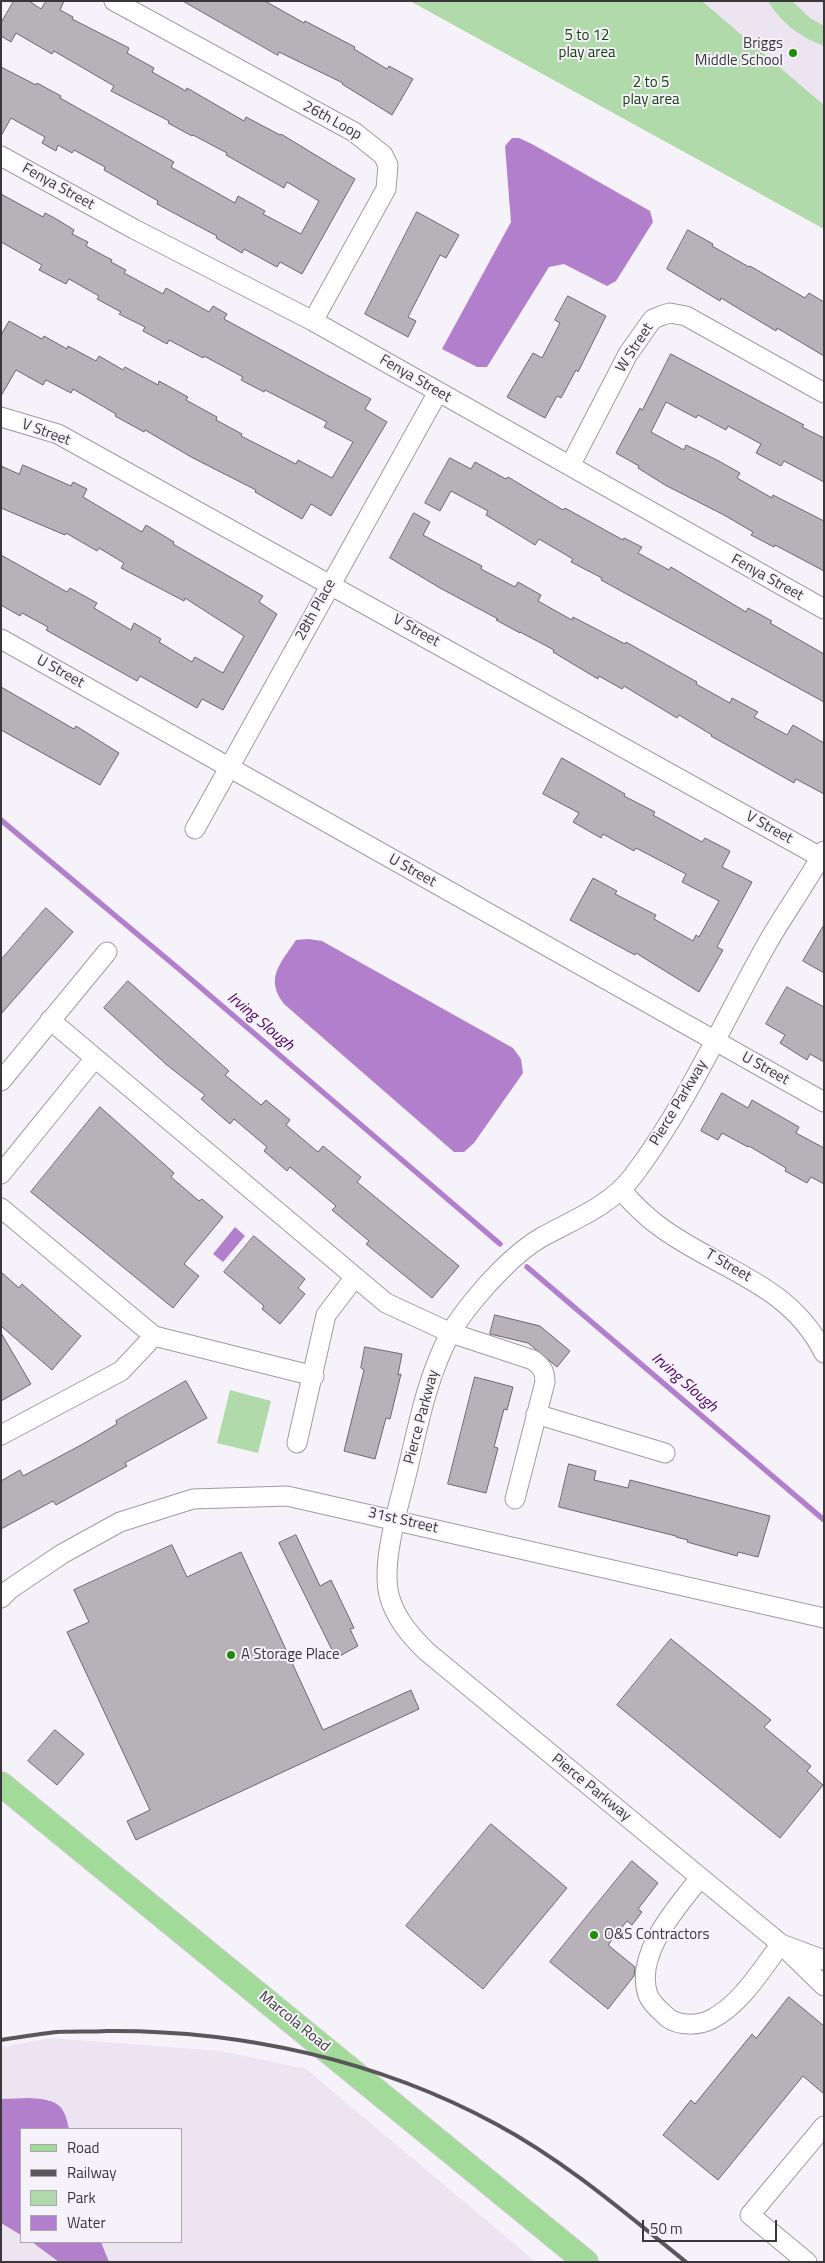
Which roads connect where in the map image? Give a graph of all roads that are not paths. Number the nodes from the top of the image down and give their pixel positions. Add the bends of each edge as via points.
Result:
1 (114, 1) edge
2 (1, 156) edge
3 (313, 321) junction
4 (438, 392) junction
5 (824, 392) edge
6 (1, 417) edge
7 (570, 466) junction
8 (330, 583) junction
9 (824, 609) edge
10 (1, 639) edge
11 (229, 768) junction
12 (196, 829) dead end
13 (823, 856) edge
14 (107, 952) dead end
15 (50, 1020) junction
16 (715, 1041) junction
17 (95, 1058) junction
18 (1, 1081) edge
19 (824, 1102) edge
20 (1, 1174) edge
21 (621, 1190) junction
22 (1, 1208) edge
23 (355, 1277) junction
24 (450, 1334) junction
25 (154, 1336) junction
26 (824, 1353) edge
27 (314, 1376) junction
28 (536, 1414) junction
29 (1, 1434) edge
30 (298, 1443) dead end
31 (665, 1453) dead end
32 (515, 1499) dead end
33 (396, 1519) junction
34 (1, 1598) edge
35 (824, 1618) edge
36 (1, 1784) edge
37 (700, 1878) junction
38 (781, 1944) junction
39 (824, 1960) edge
40 (824, 1986) edge
41 (824, 2126) edge
42 (586, 2262) edge
43 (808, 2262) edge

1 - 3 street, 26th Loop via 354,132 383,155 388,165 386,189
2 - 3 street, Fenya Street via 134,230
3 - 4 street, Fenya Street
4 - 7 street, Fenya Street
4 - 8 street, 28th Place
5 - 7 street, W Street via 686,316 663,315 653,320 628,354
6 - 8 street, V Street via 58,434
7 - 9 street, Fenya Street
8 - 11 street, 28th Place
8 - 13 street, V Street
10 - 11 street, U Street
11 - 12 street, 28th Place
11 - 16 street, U Street
13 - 16 street, Pierce Parkway via 769,941
14 - 15 street
15 - 17 street
15 - 18 street
16 - 19 street, U Street
16 - 21 street, Pierce Parkway via 656,1143
17 - 20 street
17 - 23 street
21 - 24 street, Pierce Parkway via 588,1214 540,1239 512,1260 490,1281
21 - 26 street, T Street via 640,1211 665,1230 767,1288 798,1314
22 - 25 street
23 - 24 street via 386,1303
23 - 27 street via 326,1315
24 - 28 street via 533,1360 540,1366 545,1373 545,1382
24 - 33 street, Pierce Parkway via 426,1392
25 - 27 street
25 - 29 street via 121,1371
27 - 30 street
28 - 31 street
28 - 32 street
33 - 34 street, 31st Street via 287,1496 193,1499 120,1522 62,1554
33 - 35 street, 31st Street
33 - 37 street, Pierce Parkway via 388,1581 390,1596 403,1627 456,1677
36 - 42 main road, Marcola Road
37 - 38 street, Pierce Parkway
37 - 38 street via 670,1916 648,1959 648,1995 657,2008 674,2022 686,2024 710,2020 728,2008
38 - 39 street, Pierce Parkway
38 - 40 street, Pierce Parkway
41 - 43 street via 750,2215

